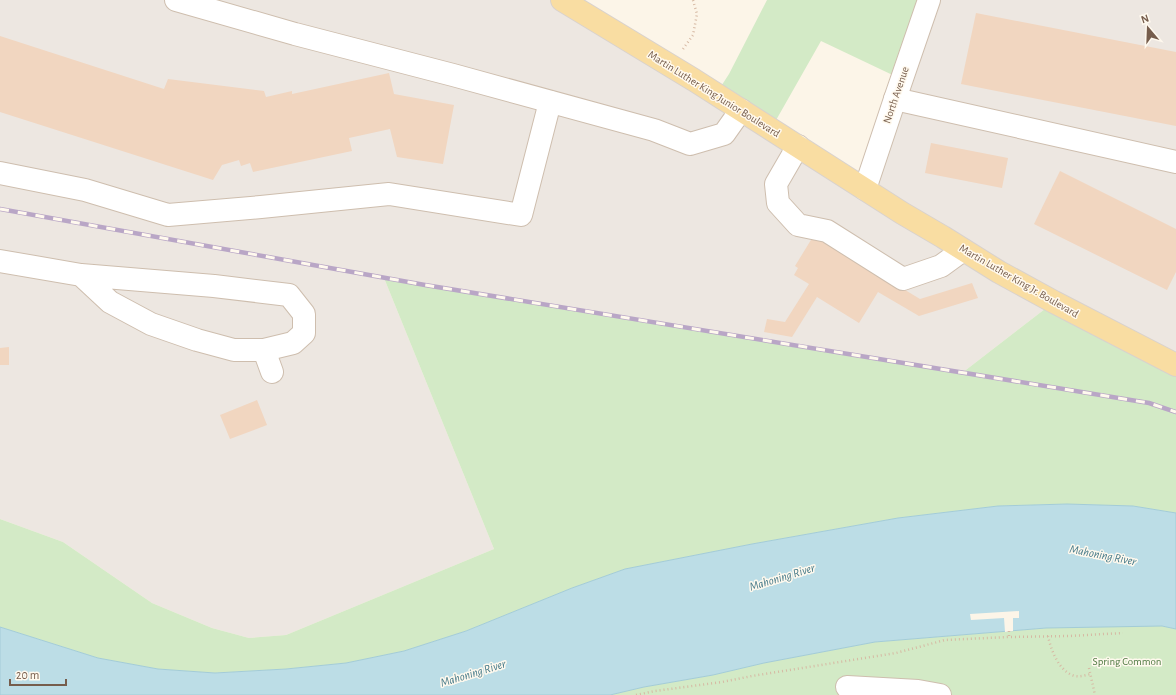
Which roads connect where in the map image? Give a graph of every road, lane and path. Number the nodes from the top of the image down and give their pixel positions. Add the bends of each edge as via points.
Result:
1 (176, 0) edge
2 (562, 0) edge
3 (694, 0) edge
4 (929, 0) edge
5 (671, 66) junction
6 (895, 99) junction
7 (550, 102) junction
8 (741, 110) junction
9 (798, 146) junction
10 (1176, 162) edge
11 (0, 172) edge
12 (865, 189) junction
13 (963, 250) junction
14 (0, 261) edge
15 (81, 275) junction
16 (264, 350) junction
17 (1176, 365) edge
18 (272, 372) dead end
19 (1009, 632) dead end
20 (1123, 633) dead end
21 (1048, 636) junction
22 (1009, 637) junction
23 (1089, 668) dead end
24 (1091, 674) junction
25 (847, 687) dead end
26 (636, 695) edge
27 (940, 695) edge
28 (1094, 695) edge

1 - 7 street
2 - 5 main road, Martin Luther King Junior Boulevard
3 - 5 path via 697,14 693,34
4 - 6 street, North Avenue
5 - 8 main road, Martin Luther King Junior Boulevard
6 - 10 street
6 - 12 street, North Avenue
7 - 8 street via 654,130 690,144 724,134
7 - 11 street via 521,215 389,194 168,215 85,190
8 - 9 main road, Martin Luther King Junior Boulevard
9 - 12 main road, Martin Luther King Junior Boulevard
9 - 13 street via 776,184 778,203 798,225 827,231 903,279 941,266
12 - 13 main road, Martin Luther King Jr. Boulevard
13 - 17 main road, Martin Luther King Jr. Boulevard via 1047,298
14 - 15 street
15 - 16 street via 110,302 151,324 234,350
15 - 16 street via 289,295 304,314 304,333 293,343
16 - 18 street
19 - 22 path
20 - 21 path
21 - 22 path
21 - 24 path via 1060,665 1066,672 1075,676
22 - 26 path via 945,640 896,653
23 - 24 path
24 - 28 path
25 - 27 street via 918,691

